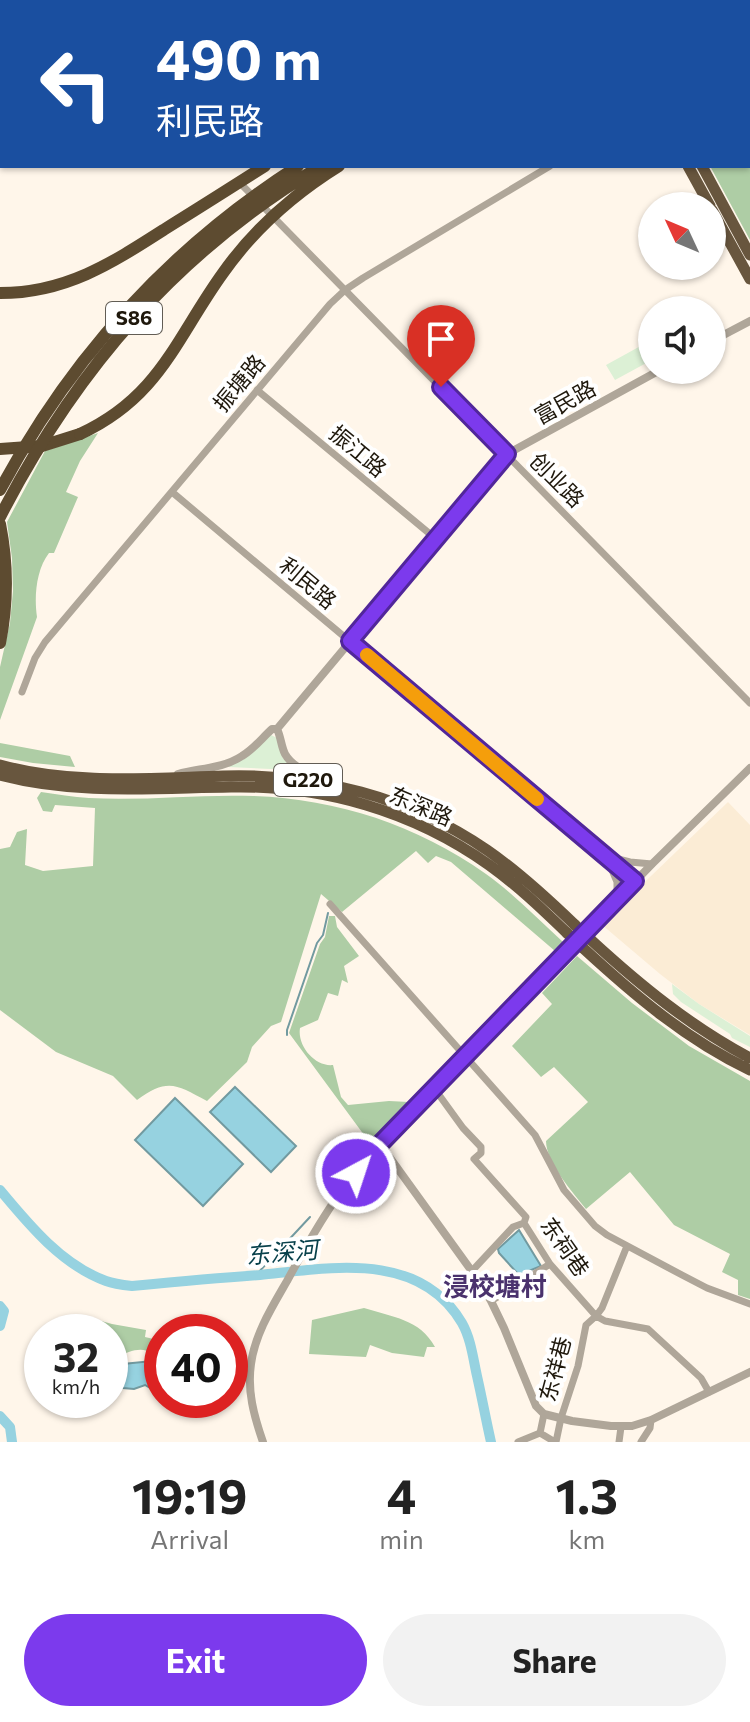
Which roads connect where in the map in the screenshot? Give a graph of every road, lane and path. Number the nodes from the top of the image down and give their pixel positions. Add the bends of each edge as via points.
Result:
1 (262, 168) edge
2 (295, 168) edge
3 (318, 168) edge
4 (336, 168) edge
5 (547, 168) edge
6 (689, 168) edge
7 (703, 168) edge
8 (237, 180) dead end
9 (702, 192) edge
10 (726, 235) edge
11 (750, 255) edge
12 (750, 279) edge
13 (345, 290) junction
14 (0, 293) edge
15 (750, 321) edge
16 (726, 334) edge
17 (638, 382) edge
18 (257, 390) junction
19 (0, 449) edge
20 (507, 454) junction
21 (0, 490) edge
22 (172, 492) junction
23 (0, 517) edge
24 (0, 524) edge
25 (436, 539) junction
26 (350, 641) junction
27 (0, 643) edge
28 (22, 692) dead end
29 (750, 703) edge
30 (277, 729) junction
31 (0, 765) edge
32 (750, 768) edge
33 (0, 775) edge
34 (169, 777) junction
35 (335, 785) junction
36 (606, 856) junction
37 (652, 864) junction
38 (635, 881) junction
39 (617, 899) junction
40 (330, 904) dead end
41 (571, 929) junction
42 (587, 944) junction
43 (465, 1056) junction
44 (750, 1058) edge
45 (750, 1070) edge
46 (434, 1088) junction
47 (380, 1144) junction
48 (524, 1223) junction
49 (627, 1246) junction
50 (550, 1264) junction
51 (472, 1271) junction
52 (491, 1301) junction
53 (750, 1304) edge
54 (596, 1316) junction
55 (750, 1372) edge
56 (709, 1392) junction
57 (544, 1414) junction
58 (561, 1418) junction
59 (651, 1420) junction
60 (621, 1427) junction
61 (540, 1433) junction
62 (263, 1442) edge
63 (518, 1442) edge
64 (556, 1442) edge
65 (619, 1442) edge
66 (641, 1442) edge

1 - 14 highway, bridge via 91,273 46,289
2 - 21 highway, S86, bridge via 222,220 125,310 66,383
3 - 23 highway, S86, bridge via 226,233 135,317 59,414
4 - 19 highway, bridge via 287,204 245,245 170,357 118,413 80,434 42,446
5 - 13 street, 振塘路
6 - 9 highway
7 - 11 highway
8 - 13 street, 创业路
10 - 12 highway
13 - 18 street, 振塘路
13 - 20 street, 创业路
15 - 16 street
17 - 20 street, 富民路
18 - 22 street, 振塘路
18 - 25 street, 振江路
20 - 25 street, 富民路
20 - 29 street, 创业路
22 - 26 street, 利民路
22 - 28 street, 振塘路 via 45,642
24 - 27 highway via 7,589
25 - 26 street, 富民路
26 - 30 street, 富民路
26 - 36 street, 利民路
30 - 34 street, 富民路 via 237,759
30 - 35 street via 291,762
31 - 34 highway, 东深路 / G220 via 73,776
32 - 37 street
33 - 41 highway, 东深路 / G220 via 104,789 274,787 361,803 416,823 466,850
34 - 35 highway, 东深路 / G220 via 259,776
35 - 41 highway, 东深路 / G220 via 407,807 472,840 520,875
36 - 37 street, 利民路
36 - 38 street, 利民路
36 - 39 street via 617,882
37 - 38 street
38 - 39 street
39 - 43 street
40 - 43 street
41 - 42 highway, 东深路 / G220, bridge
42 - 44 highway, 东深路 / G220 via 706,1033
42 - 45 highway, 东深路 / G220 via 659,1014
43 - 46 street
43 - 49 street via 540,1142 574,1202 601,1231
46 - 47 street
46 - 48 street, 东祠巷 via 481,1147 474,1159 526,1217
47 - 51 street
47 - 62 street via 304,1250 260,1332 251,1363 250,1395
48 - 50 street, 东祠巷
48 - 51 street via 513,1227
49 - 53 street
49 - 54 street, 东祥巷
50 - 52 street
50 - 54 street, 东祠巷
51 - 52 street
52 - 57 street
54 - 56 street via 648,1329
54 - 58 street, 东祥巷 via 586,1325
55 - 56 street
56 - 59 street
57 - 58 street
57 - 61 street
58 - 60 street
58 - 64 street, 东祥巷
59 - 60 street
59 - 66 street
60 - 65 street
61 - 63 street
61 - 64 street

